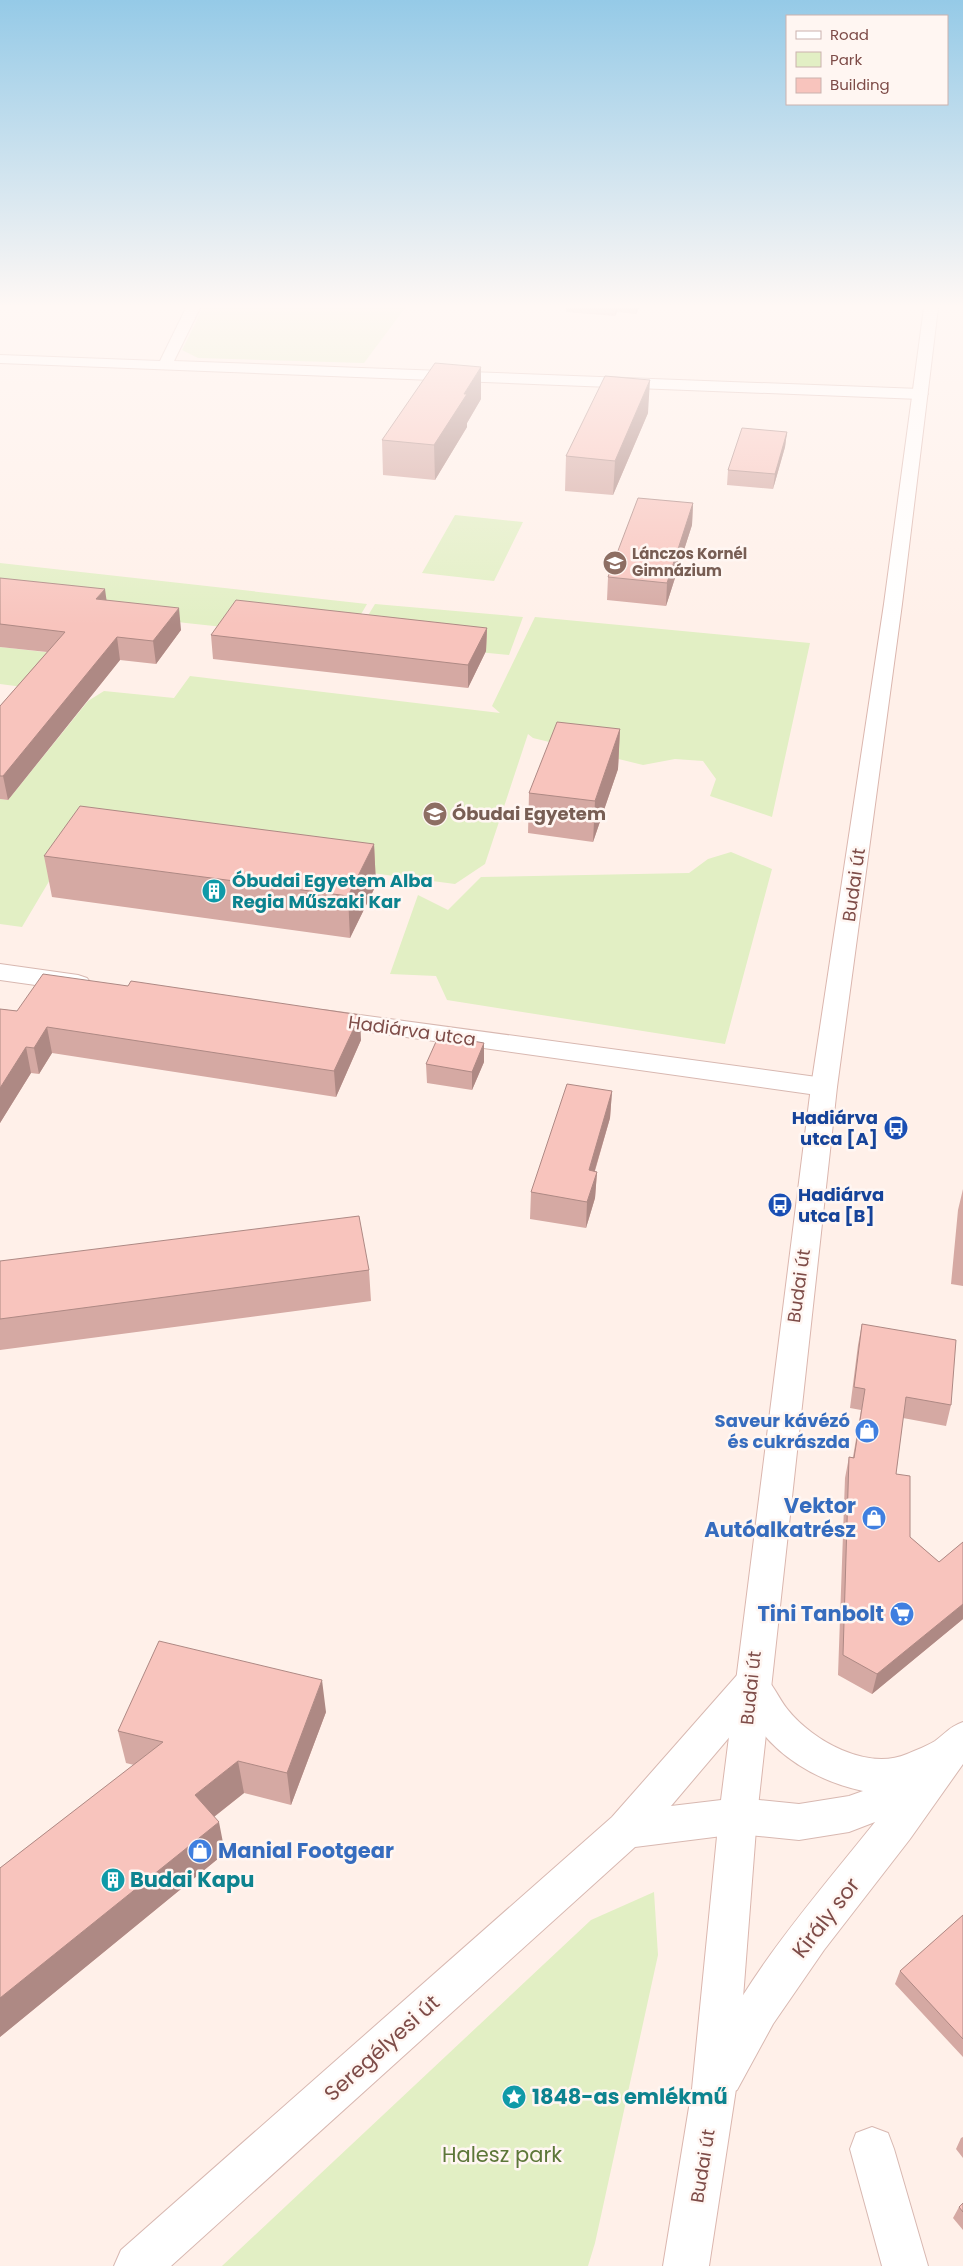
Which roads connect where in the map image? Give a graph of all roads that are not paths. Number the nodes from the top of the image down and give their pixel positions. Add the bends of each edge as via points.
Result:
1 (918, 414) edge
2 (0, 972) edge
3 (98, 986) edge
4 (303, 1015) edge
5 (824, 1087) junction
6 (751, 1685) junction
7 (956, 1746) edge
8 (738, 1816) junction
9 (626, 1830) junction
10 (714, 2089) junction
11 (872, 2149) dead end
12 (137, 2266) edge
13 (686, 2266) edge
14 (904, 2266) edge

1 - 5 street, Budai út
2 - 3 street
4 - 5 street, Hadiárva utca
5 - 6 street, Budai út
6 - 7 street via 770,1716 798,1743 833,1764 859,1772 884,1776 909,1771
6 - 8 street, Budai út
6 - 9 street, Seregélyesi út
7 - 8 street via 881,1802 849,1814 799,1822
7 - 10 street, Király sor via 764,2001
8 - 9 street
8 - 10 street, Budai út
9 - 12 street, Seregélyesi út
10 - 13 street, Budai út
11 - 14 street

